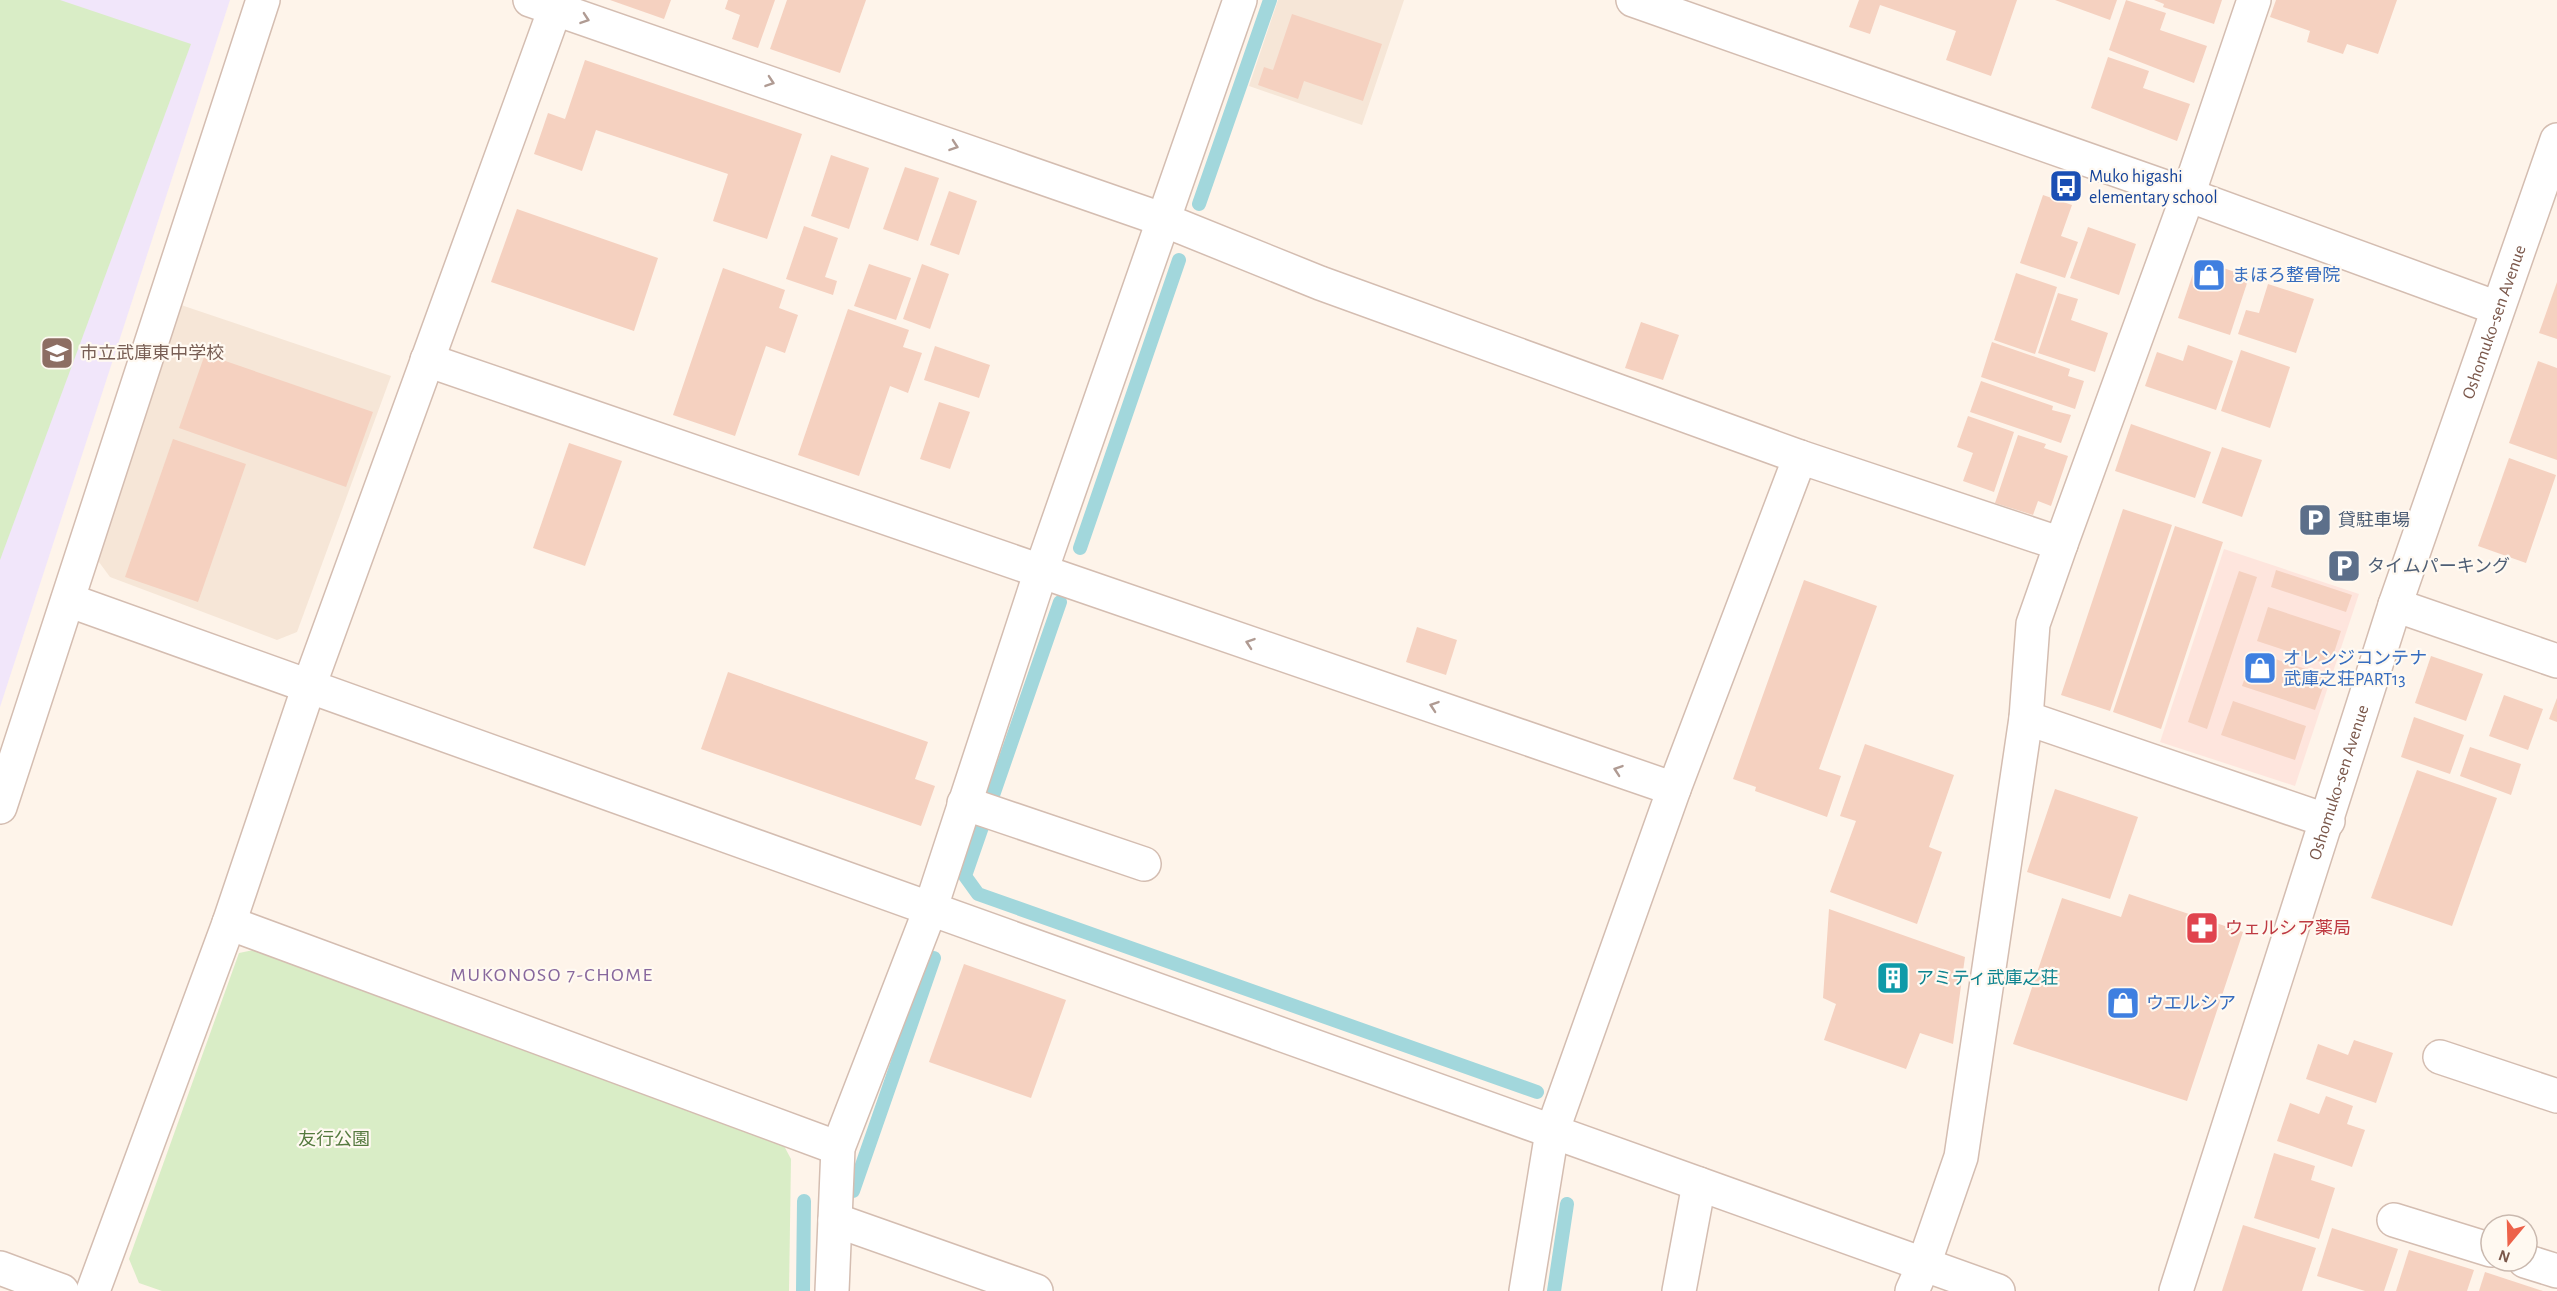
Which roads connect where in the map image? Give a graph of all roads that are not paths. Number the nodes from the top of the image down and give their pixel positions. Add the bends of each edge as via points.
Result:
1 (263, 0) edge
2 (1240, 0) edge
3 (1633, 0) edge
4 (2254, 0) edge
5 (543, 4) edge
6 (2557, 140) edge
7 (2188, 195) junction
8 (1164, 220) junction
9 (2497, 308) junction
10 (428, 360) junction
11 (1800, 457) junction
12 (2061, 543) junction
13 (1041, 571) junction
14 (68, 600) junction
15 (2395, 605) junction
16 (2557, 661) edge
17 (309, 686) junction
18 (2026, 718) junction
19 (1674, 789) junction
20 (0, 807) edge
21 (980, 809) junction
22 (2328, 821) junction
23 (1144, 864) dead end
24 (930, 910) junction
25 (229, 923) junction
26 (2440, 1057) dead end
27 (2557, 1096) edge
28 (1552, 1132) junction
29 (838, 1148) junction
30 (1700, 1184) junction
31 (835, 1220) junction
32 (2394, 1220) dead end
33 (2479, 1246) edge
34 (2539, 1265) edge
35 (0, 1268) edge
36 (2557, 1271) edge
37 (1918, 1277) edge
38 (1994, 1290) edge
39 (62, 1291) edge
40 (93, 1291) edge
41 (832, 1291) edge
42 (1036, 1291) edge
43 (1526, 1291) edge
44 (1679, 1291) edge
45 (2176, 1291) edge

1 - 14 street
2 - 8 street
3 - 7 street
4 - 7 street
5 -> 8 street
5 - 10 street
6 - 9 street, Oshomuko-sen Avenue
7 - 9 street
7 - 12 street
8 - 11 street via 1320,283
8 - 13 street
9 - 15 street, Oshomuko-sen Avenue
10 - 13 street
10 - 17 street
11 - 12 street
11 - 19 street
12 - 18 street via 2033,624
19 -> 13 street
13 - 21 street
14 - 17 street
14 - 20 street
15 - 16 street
15 - 22 street, Oshomuko-sen Avenue
17 - 24 street
17 - 25 street
18 - 22 street
18 - 37 street via 1961,1157
19 - 28 street
21 - 23 street
21 - 24 street
22 - 45 street, Oshomuko-sen Avenue
24 - 28 street
24 - 29 street
25 - 29 street
25 - 40 street
26 - 27 street
28 - 30 street
28 - 43 street
29 - 31 street
30 - 37 street
30 - 44 street
31 - 41 street
31 - 42 street
32 - 33 street
34 - 36 street
35 - 39 street
37 - 38 street

